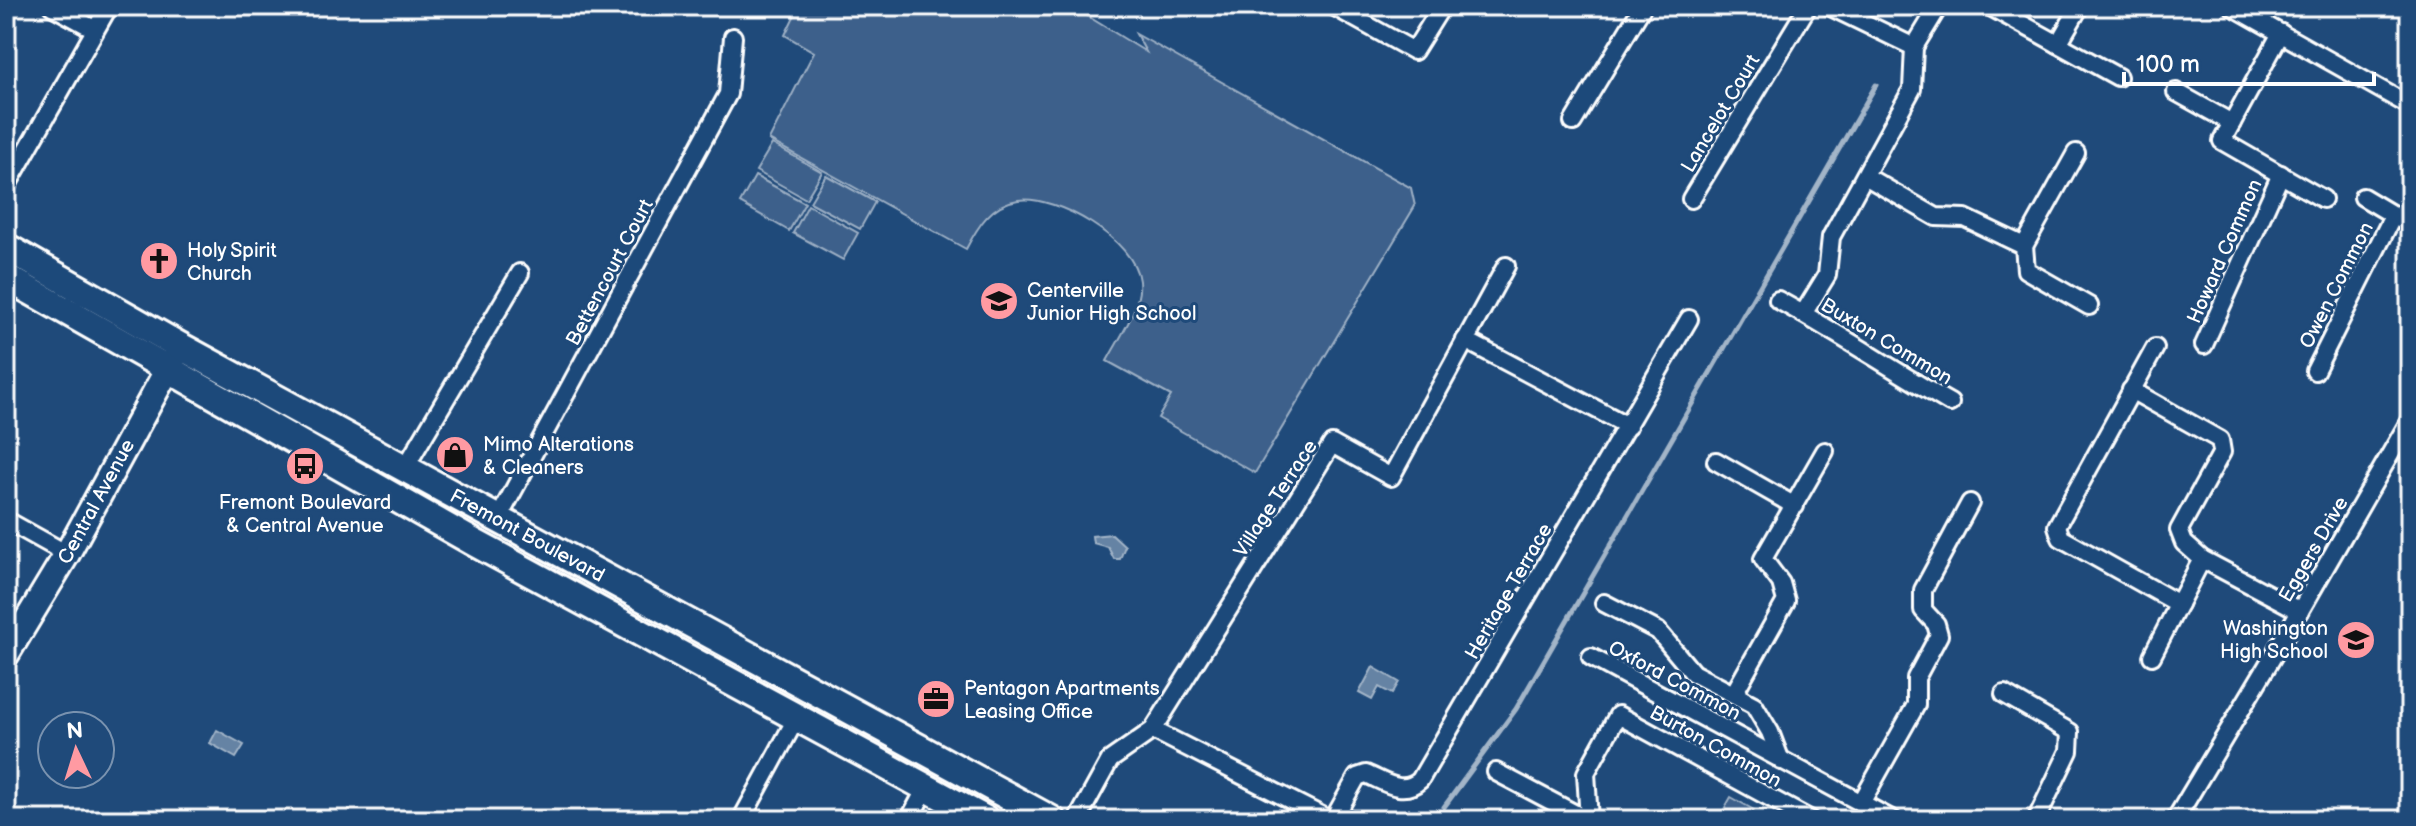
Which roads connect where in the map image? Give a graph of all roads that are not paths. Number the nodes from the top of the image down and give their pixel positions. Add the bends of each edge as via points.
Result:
1 (52, 6) edge
2 (109, 6) edge
3 (1333, 6) edge
4 (1442, 6) edge
5 (1643, 6) edge
6 (1808, 6) edge
7 (1829, 6) edge
8 (1939, 6) edge
9 (1989, 6) edge
10 (2080, 6) edge
11 (2232, 6) edge
12 (94, 29) junction
13 (2281, 33) junction
14 (733, 37) dead end
15 (2058, 44) junction
16 (1914, 47) junction
17 (2118, 77) dead end
18 (2176, 92) dead end
19 (2410, 106) edge
20 (1573, 122) dead end
21 (2232, 123) junction
22 (2076, 153) dead end
23 (2281, 174) junction
24 (1865, 176) junction
25 (6, 187) edge
26 (2363, 197) dead end
27 (1691, 199) dead end
28 (2323, 199) dead end
29 (2393, 216) junction
30 (2410, 225) edge
31 (2024, 246) junction
32 (6, 247) edge
33 (1506, 266) dead end
34 (520, 273) dead end
35 (6, 277) edge
36 (1778, 300) dead end
37 (2089, 306) dead end
38 (1803, 314) junction
39 (1689, 319) dead end
40 (1465, 340) junction
41 (2204, 345) dead end
42 (180, 346) junction
43 (2155, 348) dead end
44 (167, 370) junction
45 (2315, 371) dead end
46 (2131, 390) junction
47 (1950, 403) dead end
48 (2410, 420) edge
49 (1628, 426) junction
50 (1825, 451) dead end
51 (1716, 461) dead end
52 (405, 468) junction
53 (1970, 503) dead end
54 (1795, 506) junction
55 (498, 519) junction
56 (6, 520) edge
57 (67, 554) junction
58 (2202, 559) junction
59 (1604, 603) dead end
60 (2179, 604) junction
61 (2300, 611) junction
62 (6, 655) edge
63 (2152, 656) dead end
64 (1591, 657) dead end
65 (2004, 694) dead end
66 (1740, 697) junction
67 (797, 717) junction
68 (1153, 730) junction
69 (1781, 761) junction
70 (1496, 772) dead end
71 (926, 788) junction
72 (1861, 803) junction
73 (741, 820) edge
74 (909, 820) edge
75 (986, 820) edge
76 (1052, 820) edge
77 (1077, 820) edge
78 (1332, 820) edge
79 (1588, 820) edge
80 (1811, 820) edge
81 (1893, 820) edge
82 (2036, 820) edge
83 (2175, 820) edge

1 - 12 street
2 - 12 street
3 - 4 street via 1414,51
5 - 20 street
6 - 27 street, Lancelot Court
7 - 16 street
8 - 16 street
9 - 15 street
10 - 15 street
11 - 13 street
12 - 25 street
13 - 19 street
13 - 21 street
14 - 55 street, Bettencourt Court via 728,94
15 - 17 street
16 - 24 street, Buxton Common via 1912,89
18 - 21 street
21 - 23 street, Howard Common via 2222,141
22 - 31 street
23 - 28 street, Howard Common
23 - 41 street, Howard Common
24 - 31 street via 1936,217 1965,218
24 - 38 street, Buxton Common via 1831,237 1827,275
26 - 29 street, Owen Common
29 - 30 street, Owen Common
29 - 45 street, Owen Common
31 - 37 street via 2026,270
32 - 42 main road, Fremont Boulevard
33 - 40 street, Village Terrace
34 - 52 street
35 - 44 main road, Fremont Boulevard
36 - 38 street, Buxton Common
38 - 47 street, Buxton Common
39 - 49 street, Heritage Terrace
40 - 49 street
40 - 68 street, Village Terrace via 1391,477 1332,444
42 - 44 main road, Central Avenue
42 - 52 main road, Fremont Boulevard
43 - 46 street
44 - 57 main road, Central Avenue
44 - 67 main road, Fremont Boulevard
46 - 58 street via 2220,440 2222,452 2179,530 2184,543
46 - 60 street via 2057,526 2061,538
48 - 61 street, Eggers Drive
49 - 78 street, Heritage Terrace via 1420,780 1402,789 1366,774 1357,777
50 - 54 street, Oxford Common
51 - 54 street
52 - 55 main road, Fremont Boulevard
53 - 72 street via 1923,590 1923,610 1939,635 1916,678 1916,705
54 - 66 street, Oxford Common via 1763,559 1781,583 1786,601 1737,688
55 - 76 main road, Fremont Boulevard
56 - 57 street
57 - 62 main road, Central Avenue
58 - 60 street
58 - 61 street
59 - 66 street via 1658,631 1693,673
60 - 63 street
61 - 83 street, Eggers Drive
64 - 69 street, Oxford Common
65 - 82 street via 2070,732 2069,751
66 - 69 street via 1754,705
67 - 71 main road, Fremont Boulevard
67 - 73 street
68 - 77 street, Village Terrace via 1110,760
68 - 78 street
69 - 72 street, Oxford Common
70 - 79 street, Burton Common
71 - 74 street
71 - 75 main road, Fremont Boulevard
72 - 81 street, Oxford Common
79 - 80 street, Burton Common via 1586,773 1618,715

